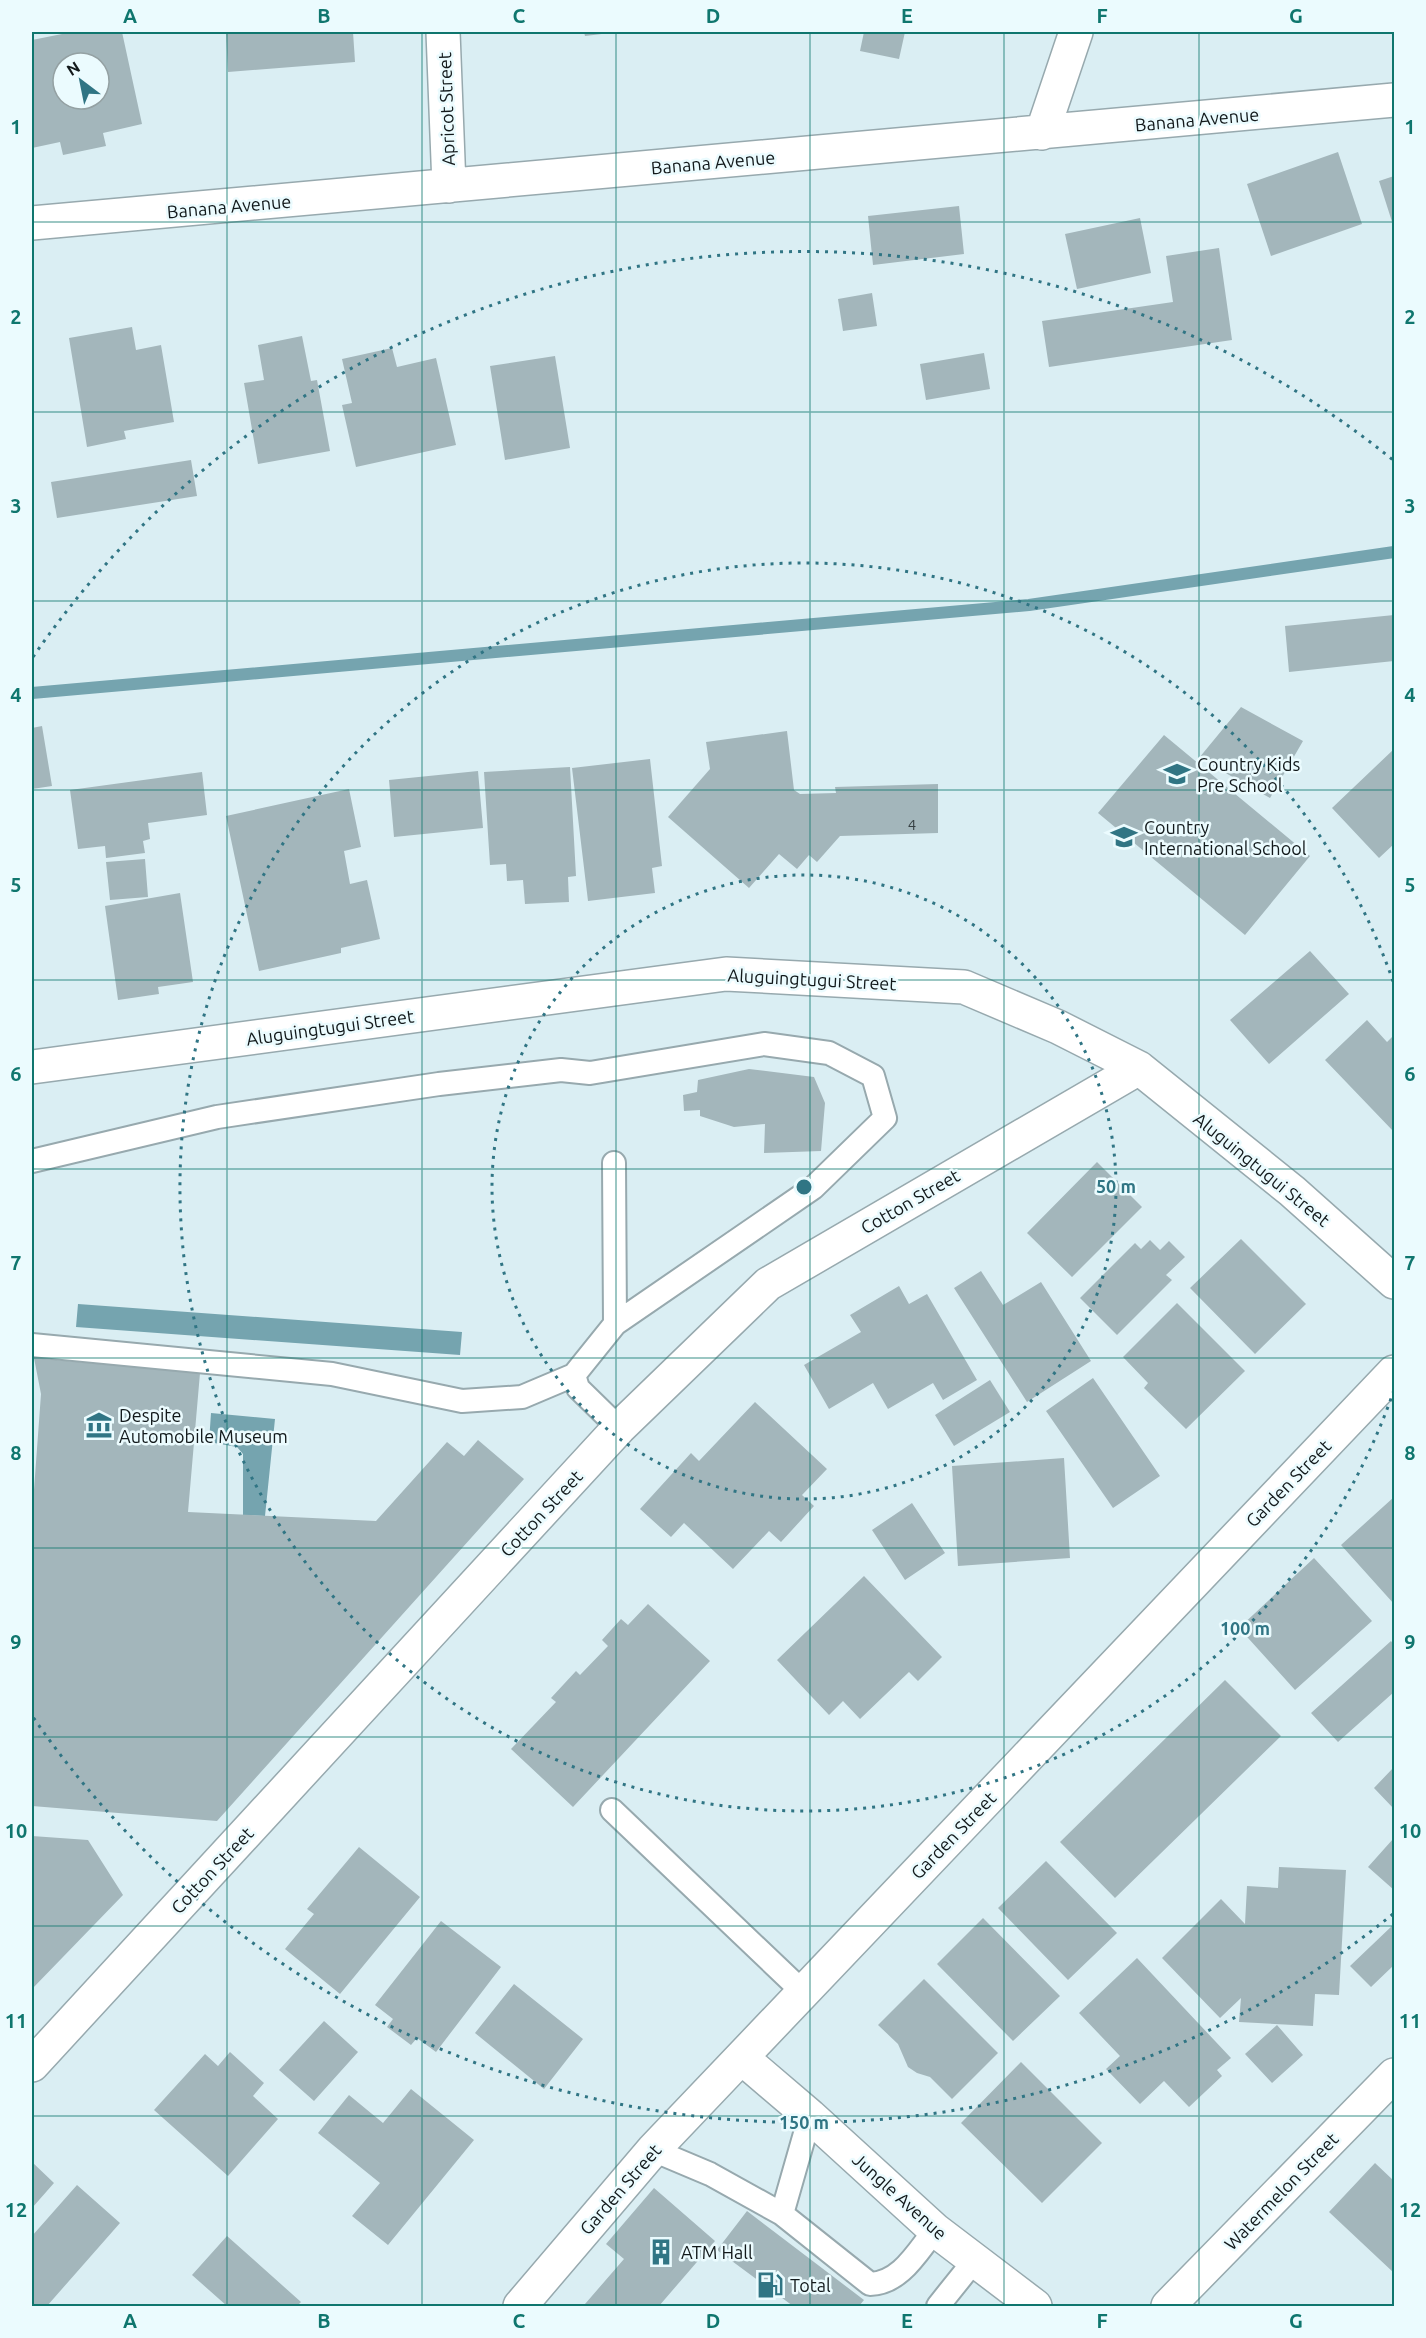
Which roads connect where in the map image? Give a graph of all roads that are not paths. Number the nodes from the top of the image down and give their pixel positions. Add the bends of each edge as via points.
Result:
1 (443, 32) edge
2 (1076, 32) edge
3 (1395, 100) edge
4 (1042, 133) junction
5 (449, 186) junction
6 (32, 223) edge
7 (32, 1067) edge
8 (1139, 1068) junction
9 (32, 1161) edge
10 (614, 1162) dead end
11 (1395, 1282) edge
12 (615, 1324) junction
13 (32, 1345) edge
14 (1395, 1372) edge
15 (574, 1375) junction
16 (619, 1428) junction
17 (612, 1810) dead end
18 (803, 1992) junction
19 (742, 2058) junction
20 (32, 2065) edge
21 (1395, 2075) edge
22 (810, 2116) junction
23 (653, 2150) junction
24 (782, 2214) junction
25 (935, 2229) junction
26 (974, 2260) junction
27 (520, 2307) edge
28 (938, 2307) edge
29 (1035, 2307) edge
30 (1168, 2307) edge

1 - 5 street, Apricot Street
2 - 4 street
3 - 4 street, Banana Avenue
4 - 5 street, Banana Avenue
5 - 6 street, Banana Avenue
7 - 8 street, Aluguingtugui Street via 726,974 964,987 1058,1027
8 - 11 street, Aluguingtugui Street via 1292,1191
8 - 16 street, Cotton Street via 768,1284
9 - 12 lane via 217,1117 438,1084 561,1070 590,1073 764,1044 829,1053 873,1076 885,1118 813,1188
10 - 12 lane
12 - 15 lane
13 - 15 lane via 332,1374 462,1401 522,1397
14 - 18 street, Garden Street
15 - 16 lane via 578,1388
16 - 20 street, Cotton Street
17 - 18 lane
18 - 19 street, Garden Street
19 - 22 street, Jungle Avenue
19 - 23 street, Garden Street
21 - 30 street, Watermelon Street
22 - 24 lane
22 - 25 street, Jungle Avenue
23 - 24 lane via 710,2174
23 - 27 street, Garden Street
24 - 25 lane via 870,2284 884,2284 896,2278
25 - 26 street, Jungle Avenue
26 - 28 lane
26 - 29 street, Jungle Avenue

